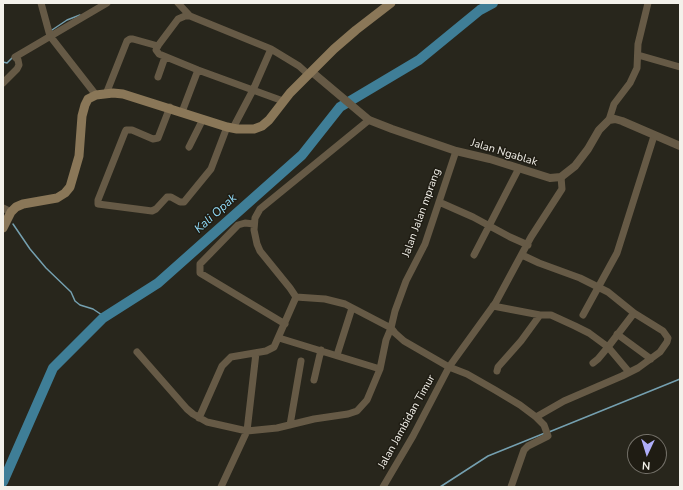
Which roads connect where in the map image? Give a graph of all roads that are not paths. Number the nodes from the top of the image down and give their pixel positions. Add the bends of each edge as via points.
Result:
1 (40, 3) edge
2 (107, 3) edge
3 (178, 3) edge
4 (391, 3) edge
5 (646, 4) edge
6 (190, 16) junction
7 (50, 36) junction
8 (158, 46) junction
9 (271, 49) junction
10 (638, 55) junction
11 (166, 57) junction
12 (680, 67) edge
13 (198, 70) junction
14 (311, 74) junction
15 (158, 77) dead end
16 (3, 83) edge
17 (253, 90) junction
18 (106, 94) junction
19 (96, 95) junction
20 (283, 101) junction
21 (170, 107) junction
22 (182, 112) junction
23 (203, 119) junction
24 (369, 120) junction
25 (609, 120) junction
26 (230, 127) junction
27 (654, 136) junction
28 (680, 146) edge
29 (189, 147) dead end
30 (456, 151) junction
31 (519, 168) junction
32 (561, 177) junction
33 (439, 202) junction
34 (7, 210) edge
35 (254, 224) junction
36 (489, 226) junction
37 (3, 228) edge
38 (528, 245) junction
39 (474, 255) dead end
40 (522, 255) junction
41 (599, 287) junction
42 (296, 298) junction
43 (494, 306) junction
44 (352, 308) junction
45 (634, 313) junction
46 (540, 315) junction
47 (583, 315) dead end
48 (285, 324) junction
49 (391, 328) junction
50 (617, 334) junction
51 (279, 338) junction
52 (608, 347) junction
53 (321, 350) junction
54 (137, 352) dead end
55 (256, 353) junction
56 (337, 355) junction
57 (652, 359) junction
58 (301, 361) dead end
59 (593, 363) dead end
60 (449, 367) junction
61 (380, 369) junction
62 (497, 371) dead end
63 (629, 372) junction
64 (314, 380) dead end
65 (536, 417) junction
66 (199, 418) junction
67 (290, 425) junction
68 (246, 431) junction
69 (221, 487) edge
70 (383, 487) edge
71 (512, 487) edge

1 - 7 street
2 - 7 street
3 - 6 street
4 - 14 main road via 334,49
5 - 10 street
6 - 8 street via 178,19
6 - 9 street
7 - 16 street via 15,57 19,66
7 - 19 street
8 - 11 street via 157,52
8 - 18 street via 133,39 127,41
9 - 14 street
9 - 17 street
10 - 12 street
10 - 25 street via 637,68 630,83 614,104
11 - 13 street
11 - 15 street
13 - 17 street
13 - 22 street
14 - 20 main road
14 - 24 street, Jalan Ngablak
17 - 20 street
17 - 26 street
18 - 19 main road
18 - 21 main road via 123,94
19 - 34 main road via 88,99 85,105 79,156 70,187 57,198 23,204
20 - 26 main road via 262,126 254,129
21 - 22 main road
21 - 26 street via 158,138 153,139 126,130 98,204 152,211 167,197 184,202 213,165
22 - 23 main road
23 - 26 main road
23 - 29 street
24 - 30 street, Jalan Ngablak
24 - 35 street via 260,209
25 - 27 street via 622,121
25 - 32 street via 598,130 575,166
27 - 28 street
27 - 41 street via 617,253
30 - 31 street, Jalan Ngablak
30 - 33 street, Jalan Jalan mprang
31 - 32 street, Jalan Ngablak via 544,177
31 - 36 street
32 - 38 street, Jalan Jambidan Timur via 562,189
33 - 36 street
33 - 49 street, Jalan Jalan mprang via 395,311
34 - 37 main road
35 - 42 street via 254,236 260,251
35 - 48 street via 238,225 200,264 200,273
36 - 38 street
36 - 39 street
38 - 40 street, Jalan Jambidan Timur
40 - 41 street
40 - 43 street, Jalan Jambidan Timur
41 - 45 street
41 - 47 street
42 - 44 street via 330,300
42 - 48 street
43 - 46 street
43 - 60 street, Jalan Jambidan Timur
44 - 49 street
44 - 56 street
45 - 50 street
45 - 57 street via 663,331 668,338 664,347
46 - 52 street via 551,316 575,326
46 - 62 street
48 - 51 street
49 - 60 street via 404,340
49 - 61 street, Jalan Jalan mprang
50 - 52 street
50 - 57 street
51 - 53 street
51 - 55 street via 271,350
52 - 59 street
52 - 63 street
53 - 56 street
53 - 64 street
54 - 66 street via 187,409
55 - 66 street via 236,355 226,360
55 - 68 street
56 - 61 street
57 - 63 street
58 - 67 street
60 - 65 street via 495,390
60 - 70 street, Jalan Jambidan Timur
61 - 67 street, Jalan Jalan mprang via 367,400 357,411
63 - 65 street via 564,401
65 - 71 street via 544,425 547,437 524,450
66 - 68 street, Jalan Jalan mprang
67 - 68 street, Jalan Jalan mprang
68 - 69 street

